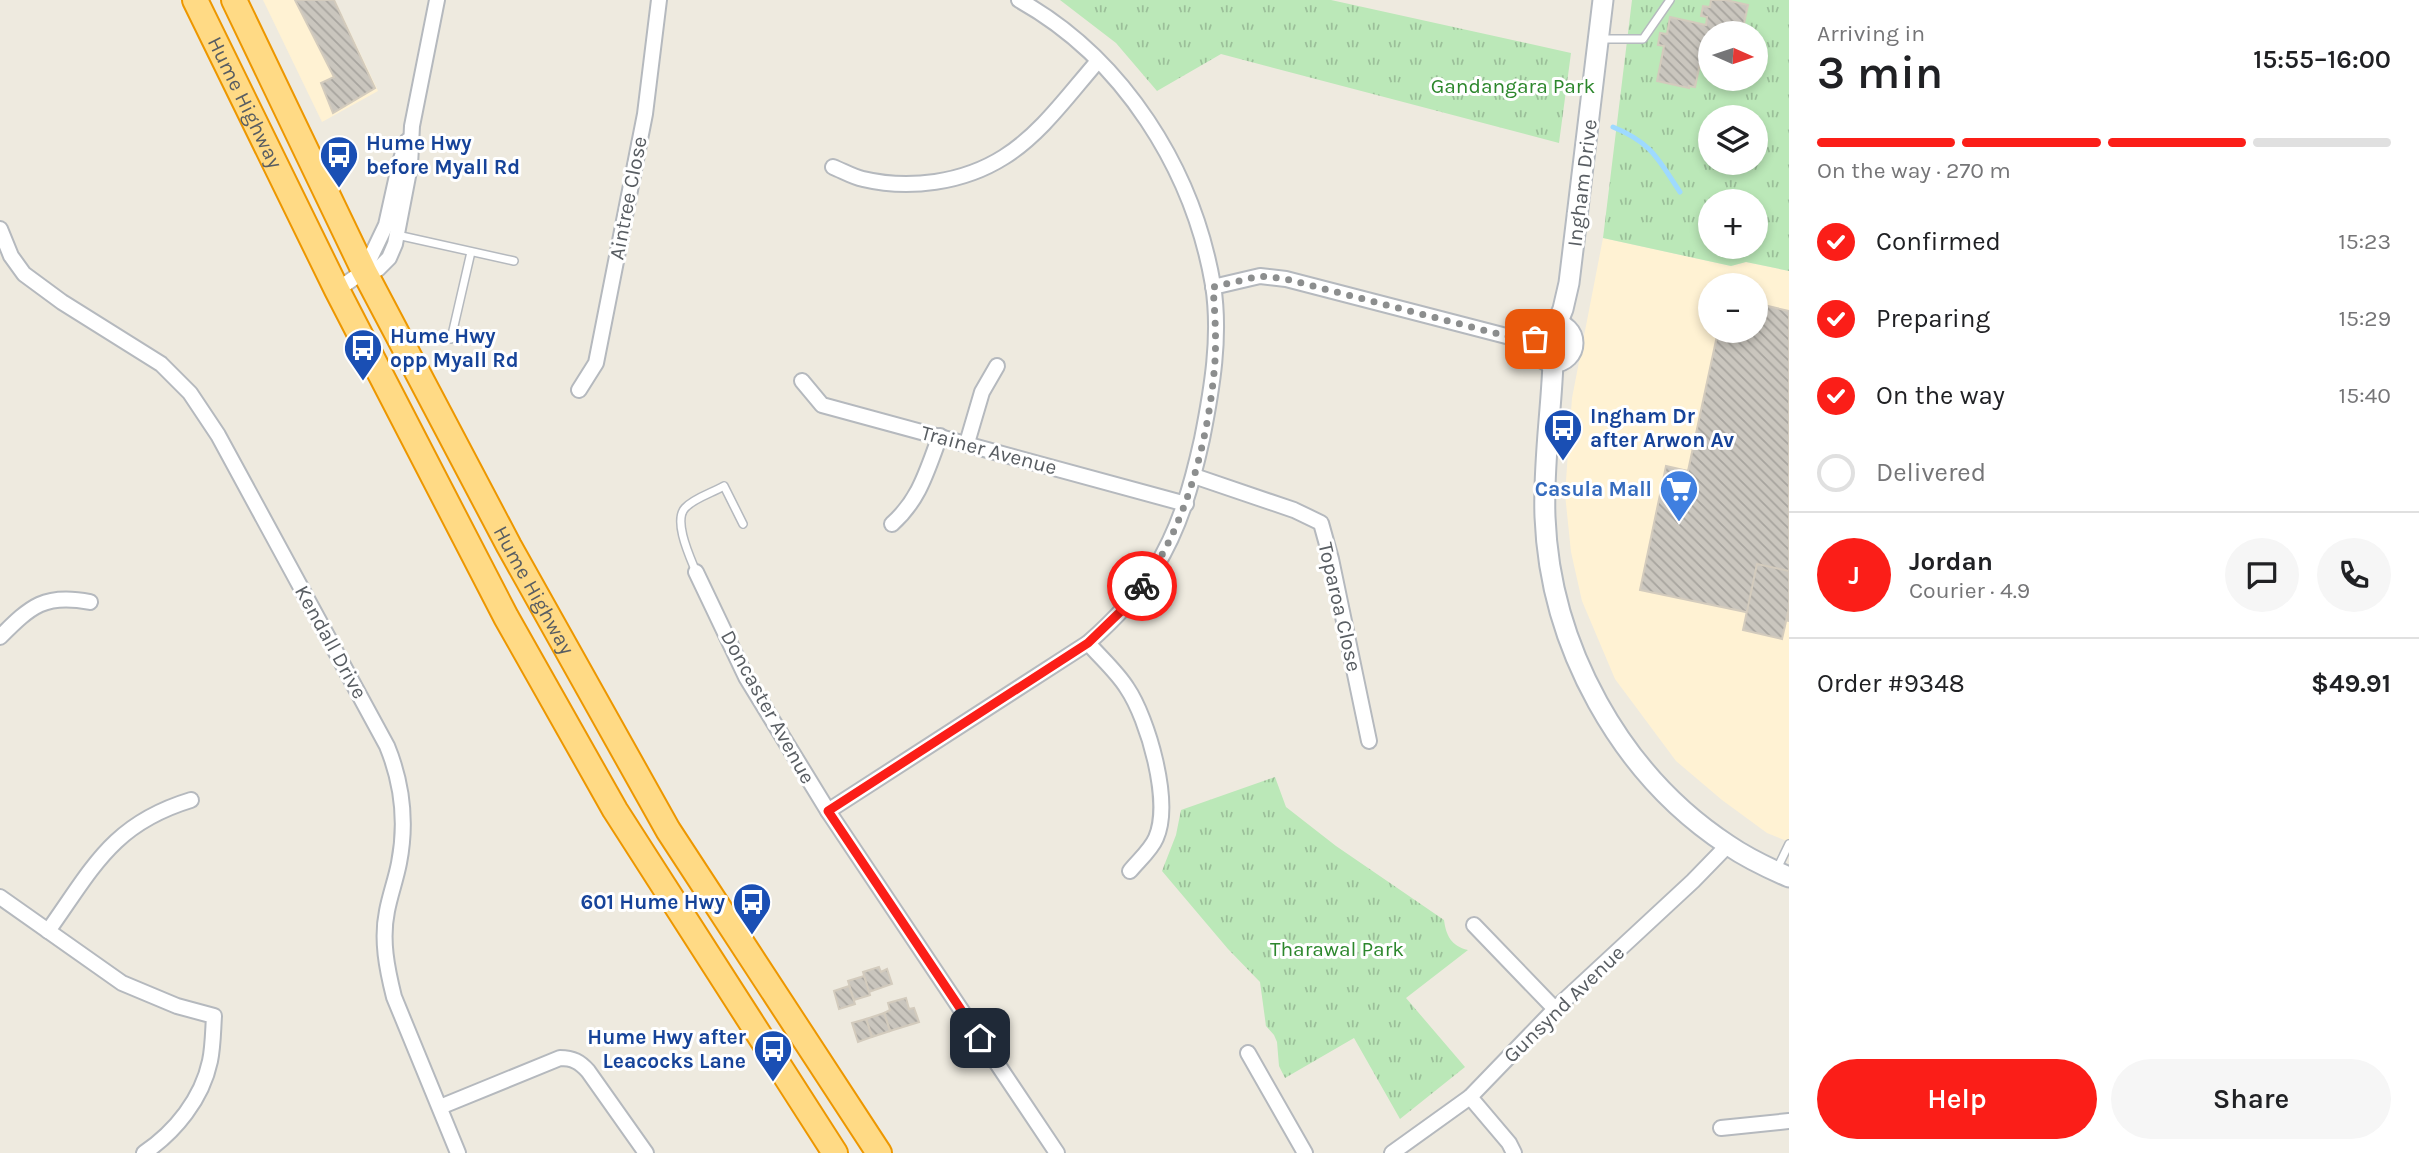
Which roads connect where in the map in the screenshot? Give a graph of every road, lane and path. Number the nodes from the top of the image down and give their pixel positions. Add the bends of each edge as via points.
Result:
1 (195, 0) edge
2 (234, 0) edge
3 (437, 0) edge
4 (659, 0) edge
5 (1019, 0) edge
6 (1603, 0) edge
7 (1670, 0) edge
8 (1600, 39) junction
9 (1098, 61) junction
10 (412, 126) junction
11 (833, 167) dead end
12 (0, 229) edge
13 (397, 235) junction
14 (471, 252) junction
15 (514, 261) dead end
16 (364, 271) junction
17 (1213, 287) junction
18 (337, 289) junction
19 (1557, 324) junction
20 (452, 339) dead end
21 (1535, 339) junction
22 (1553, 363) junction
23 (997, 366) dead end
24 (802, 381) dead end
25 (579, 390) dead end
26 (940, 436) junction
27 (967, 443) junction
28 (1194, 476) junction
29 (1186, 504) junction
30 (743, 523) dead end
31 (892, 524) dead end
32 (696, 572) joint
33 (90, 603) dead end
34 (0, 637) edge
35 (1088, 643) junction
36 (1369, 741) dead end
37 (191, 800) dead end
38 (828, 811) junction
39 (1789, 844) edge
40 (1728, 845) junction
41 (1130, 872) dead end
42 (1782, 874) edge
43 (0, 897) edge
44 (1474, 925) dead end
45 (48, 931) junction
46 (1555, 1009) junction
47 (1248, 1053) dead end
48 (1470, 1097) junction
49 (440, 1107) junction
50 (1789, 1121) edge
51 (1721, 1128) dead end
52 (144, 1153) edge
53 (458, 1153) edge
54 (646, 1153) edge
55 (835, 1153) edge
56 (879, 1153) edge
57 (1057, 1153) edge
58 (1305, 1153) edge
59 (1392, 1153) edge
60 (1514, 1153) edge

1 - 18 highway, Hume Highway
2 - 16 highway, Hume Highway
3 - 10 street
4 - 25 street, Aintree Close via 645,114 596,363
5 - 9 street via 1043,13
6 - 8 street, Ingham Drive
7 - 8 lane via 1643,39
8 - 19 street, Ingham Drive via 1569,283
9 - 11 street via 1025,141 979,169 939,181 906,184 860,179
9 - 17 street via 1143,112 1163,145 1200,231
10 - 13 street
10 - 16 street via 386,225
12 - 49 street, Kendall Drive via 24,274 161,363 190,393 218,435 387,746 403,794 404,820 386,912 387,971
13 - 14 lane
13 - 16 street via 385,263
14 - 15 lane
14 - 20 lane
16 - 18 street
16 - 56 highway, Hume Highway via 509,546 668,830
17 - 21 street via 1260,276 1286,279 1514,338
17 - 28 street via 1214,374
18 - 55 highway, Hume Highway via 506,617 615,810
19 - 21 street via 1542,328
19 - 22 street via 1570,332 1573,347 1567,357
21 - 22 street via 1538,355
22 - 40 street via 1545,525 1551,575 1570,643 1600,707 1632,755 1666,794
23 - 27 street via 982,392
24 - 26 street, Trainer Avenue via 822,405
26 - 27 street, Trainer Avenue
26 - 31 street via 915,497
27 - 29 street, Trainer Avenue
28 - 29 street
28 - 36 street, Toparoa Close via 1321,523
29 - 35 street via 1154,569
30 - 32 lane via 724,486 682,511 680,524
32 - 38 street, Doncaster Avenue via 746,677
33 - 34 street via 68,598 46,601
35 - 38 street
35 - 41 street via 1127,687 1143,720 1162,793 1156,839
37 - 45 street via 163,808 118,837
38 - 57 street, Doncaster Avenue
39 - 42 lane
40 - 42 street
40 - 46 street, Gunsynd Avenue
43 - 45 street
44 - 46 street
45 - 52 street via 122,983 214,1016 211,1058 196,1098 169,1133
46 - 48 street, Gunsynd Avenue
47 - 58 street
48 - 59 street, Gunsynd Avenue
48 - 60 street
49 - 53 street, Kendall Drive
49 - 54 street via 560,1058 570,1058 588,1071
50 - 51 street

